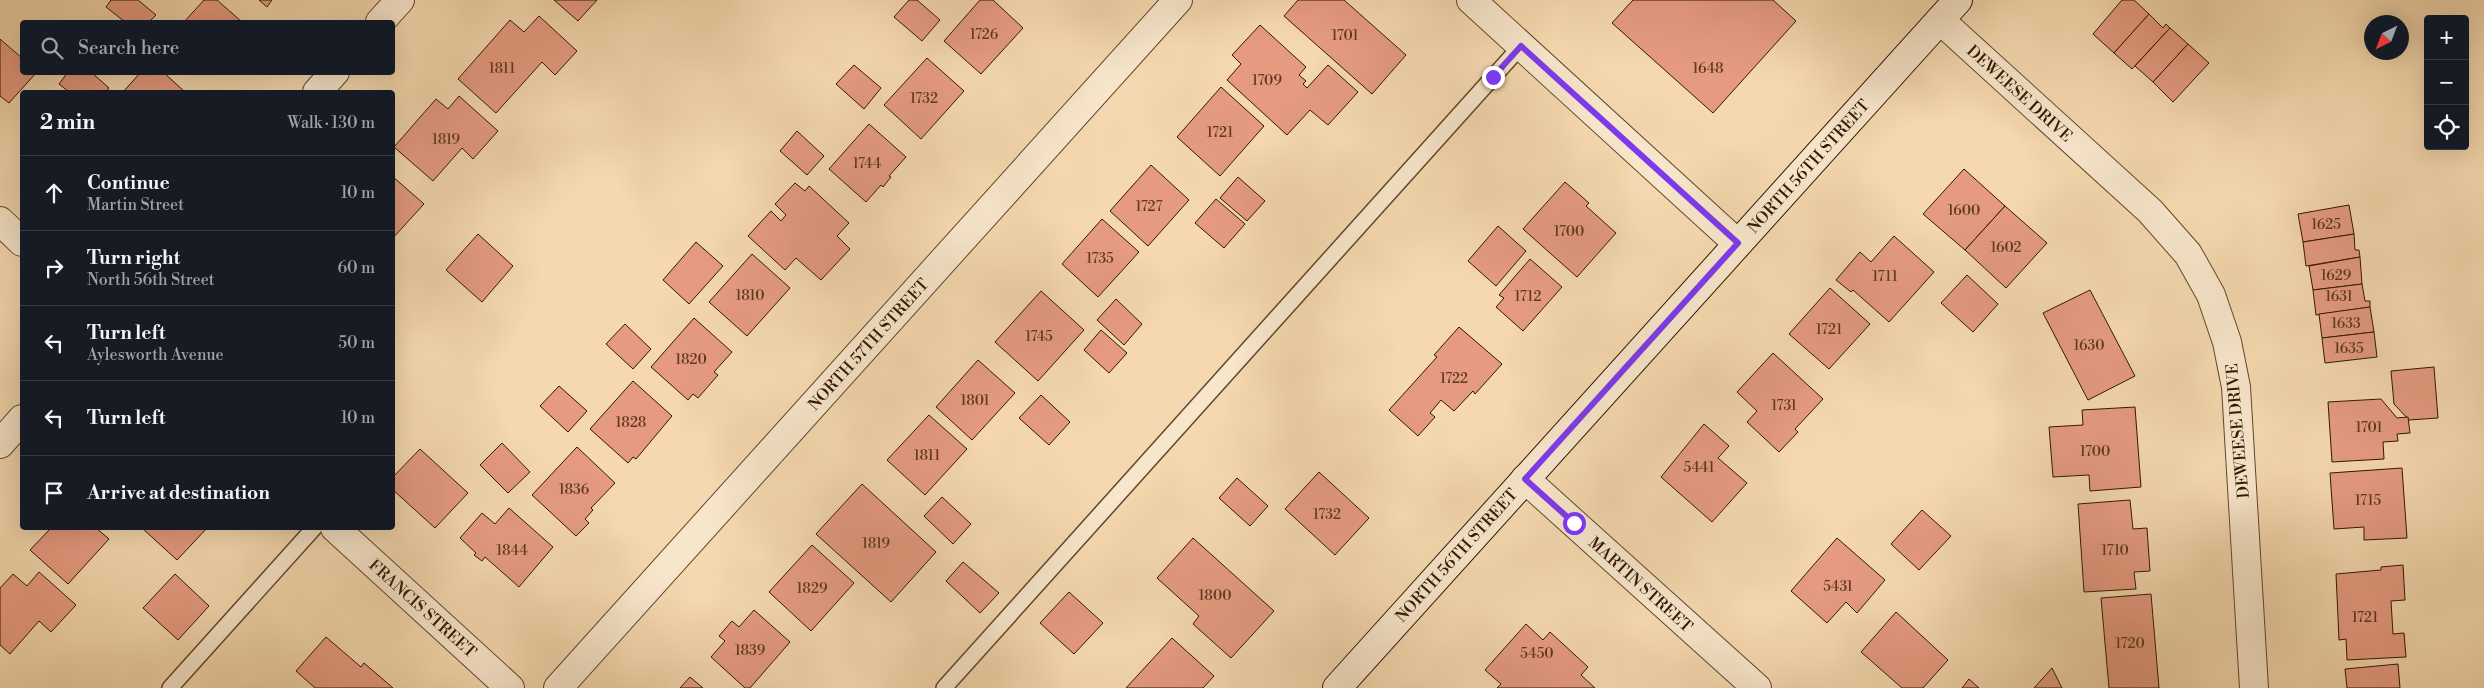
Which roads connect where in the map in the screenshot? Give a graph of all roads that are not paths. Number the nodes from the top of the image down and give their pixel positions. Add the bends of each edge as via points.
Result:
1 (400, 0) edge
2 (1178, 0) edge
3 (1471, 0) edge
4 (1958, 0) edge
5 (382, 20) edge
6 (1940, 20) junction
7 (1521, 46) junction
8 (332, 75) edge
9 (319, 90) edge
10 (0, 221) edge
11 (20, 240) edge
12 (1738, 243) junction
13 (20, 421) edge
14 (0, 444) edge
15 (1525, 479) junction
16 (312, 530) edge
17 (337, 530) edge
18 (170, 688) edge
19 (510, 688) edge
20 (558, 688) edge
21 (944, 688) edge
22 (1337, 688) edge
23 (1757, 688) edge
24 (2254, 688) edge

1 - 5 street
2 - 20 street, NORTH 57TH STREET
3 - 7 street
4 - 6 street, NORTH 56TH STREET
6 - 12 street, NORTH 56TH STREET
6 - 24 street, DEWEESE DRIVE via 2150,211 2188,254 2211,296 2227,342 2236,387
7 - 12 street
7 - 21 lane
8 - 9 street
10 - 11 street
12 - 15 street, NORTH 56TH STREET
13 - 14 street
15 - 22 street, NORTH 56TH STREET
15 - 23 street, MARTIN STREET
16 - 18 lane
17 - 19 street, FRANCIS STREET

